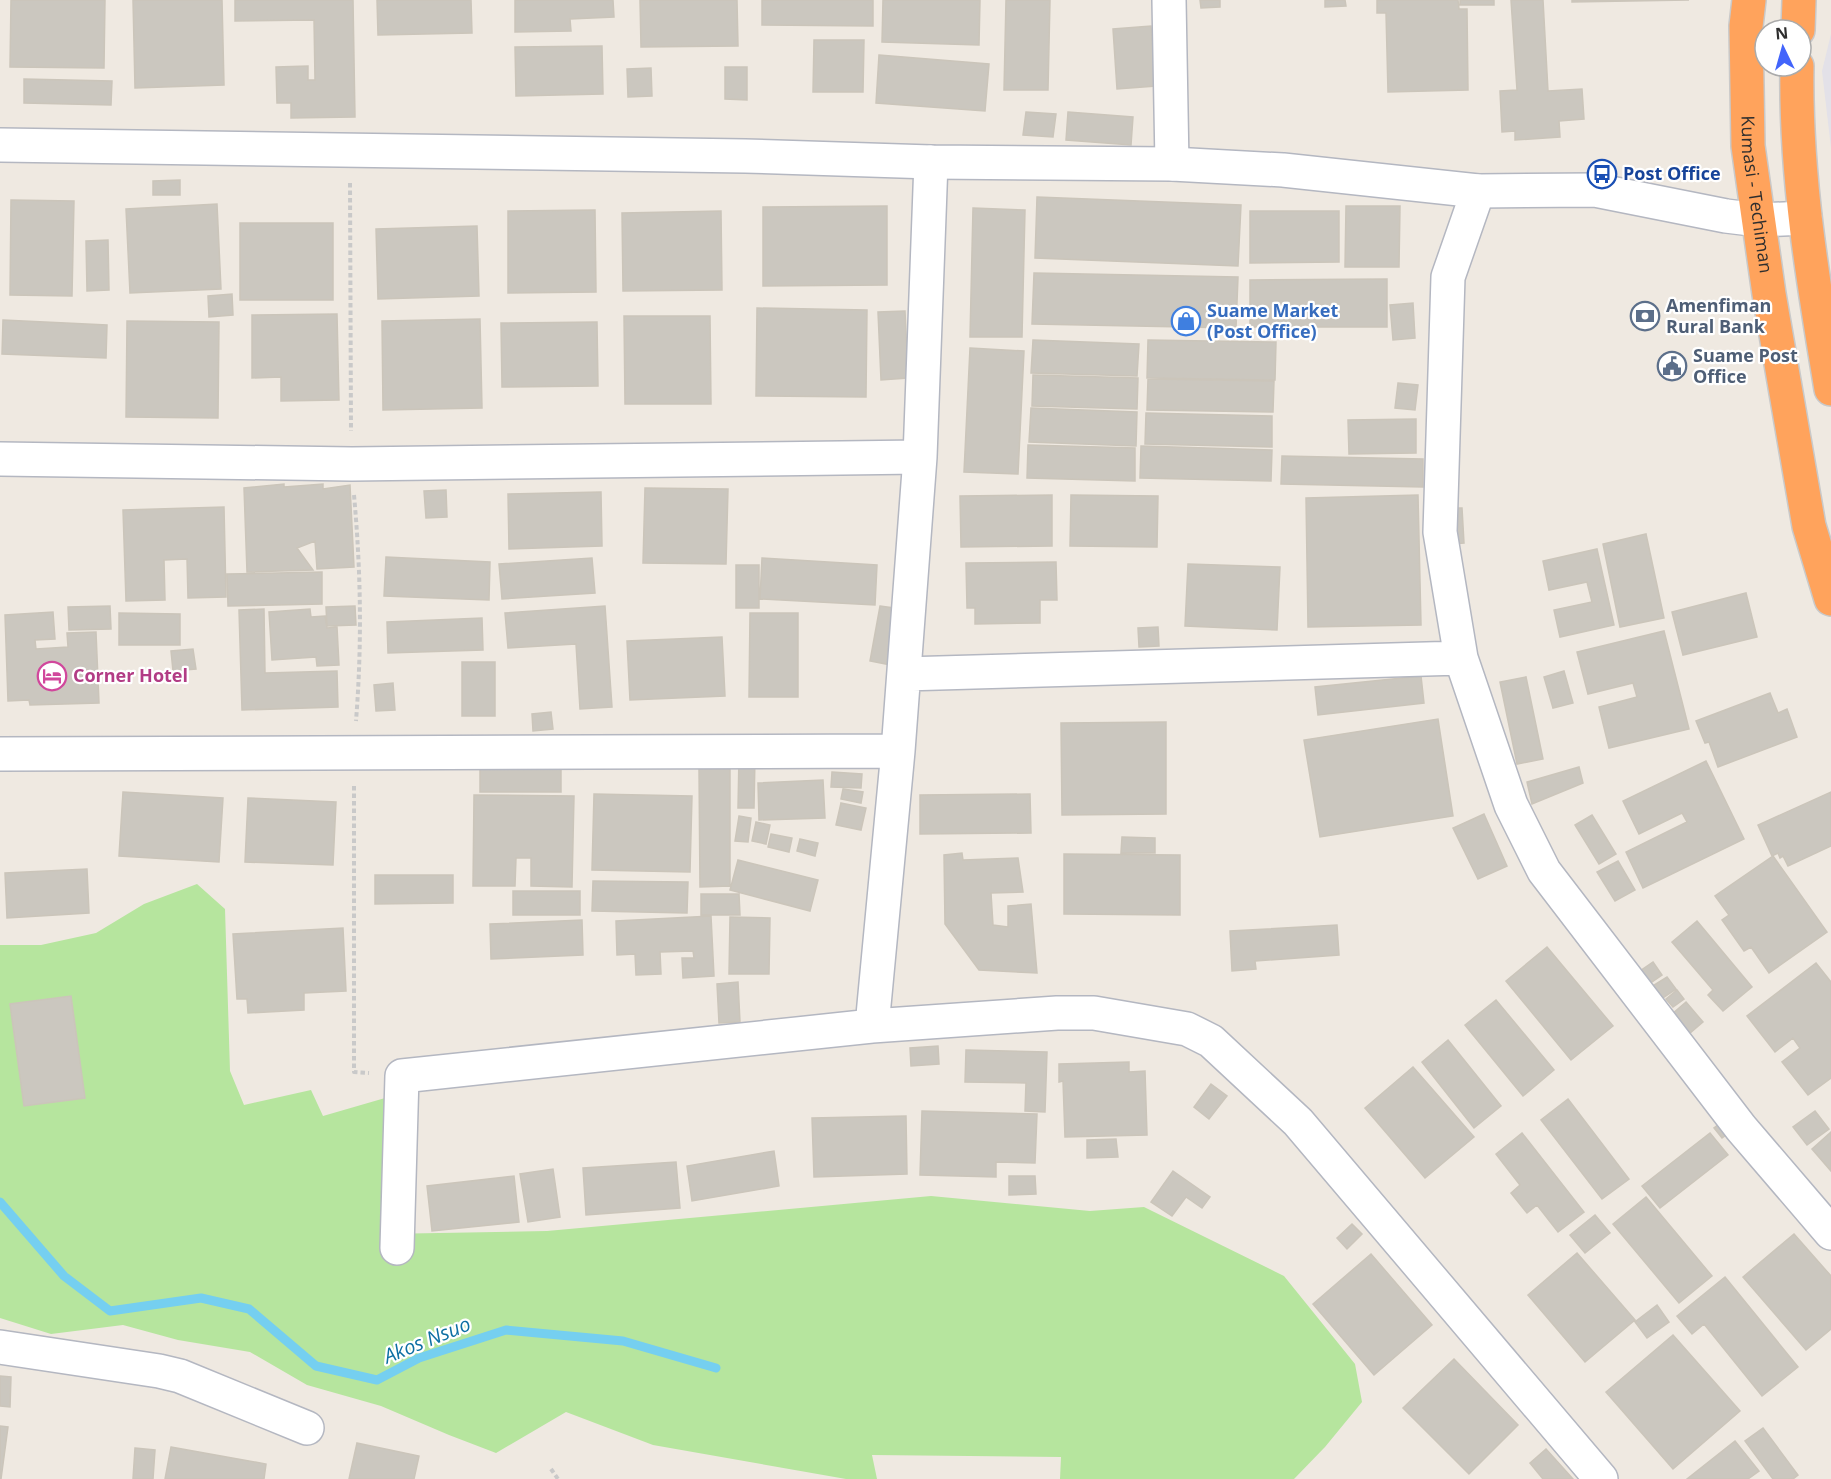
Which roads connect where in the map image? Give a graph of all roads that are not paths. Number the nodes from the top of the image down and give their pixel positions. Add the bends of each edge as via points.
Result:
1 (1169, 0) edge
2 (1749, 0) edge
3 (1799, 0) edge
4 (1798, 18) edge
5 (1797, 78) edge
6 (0, 145) edge
7 (931, 162) junction
8 (1172, 164) junction
9 (1478, 191) junction
10 (1805, 218) junction
11 (1759, 220) junction
12 (1831, 389) edge
13 (920, 457) junction
14 (0, 459) edge
15 (1831, 599) edge
16 (1461, 658) junction
17 (904, 674) junction
18 (898, 751) junction
19 (0, 754) edge
20 (872, 1026) junction
21 (1831, 1233) edge
22 (397, 1248) dead end
23 (0, 1347) edge
24 (307, 1428) dead end
25 (1601, 1479) edge

1 - 8 street
2 - 11 highway, Kumasi - Techiman via 1748,146
3 - 4 highway
5 - 10 highway
6 - 7 street
7 - 8 street
7 - 13 street
8 - 9 street via 1283,170
9 - 11 street via 1595,190
9 - 16 street via 1448,277 1440,532
10 - 11 street
10 - 12 highway
11 - 15 highway, Kumasi - Techiman via 1809,526
13 - 14 street via 352,464
13 - 17 street
16 - 17 street
16 - 21 street via 1511,805 1544,871 1742,1128
17 - 18 street
18 - 19 street
18 - 20 street
20 - 22 street via 402,1076
20 - 25 street via 1094,1012 1187,1029 1211,1041 1298,1122
23 - 24 street via 180,1376

